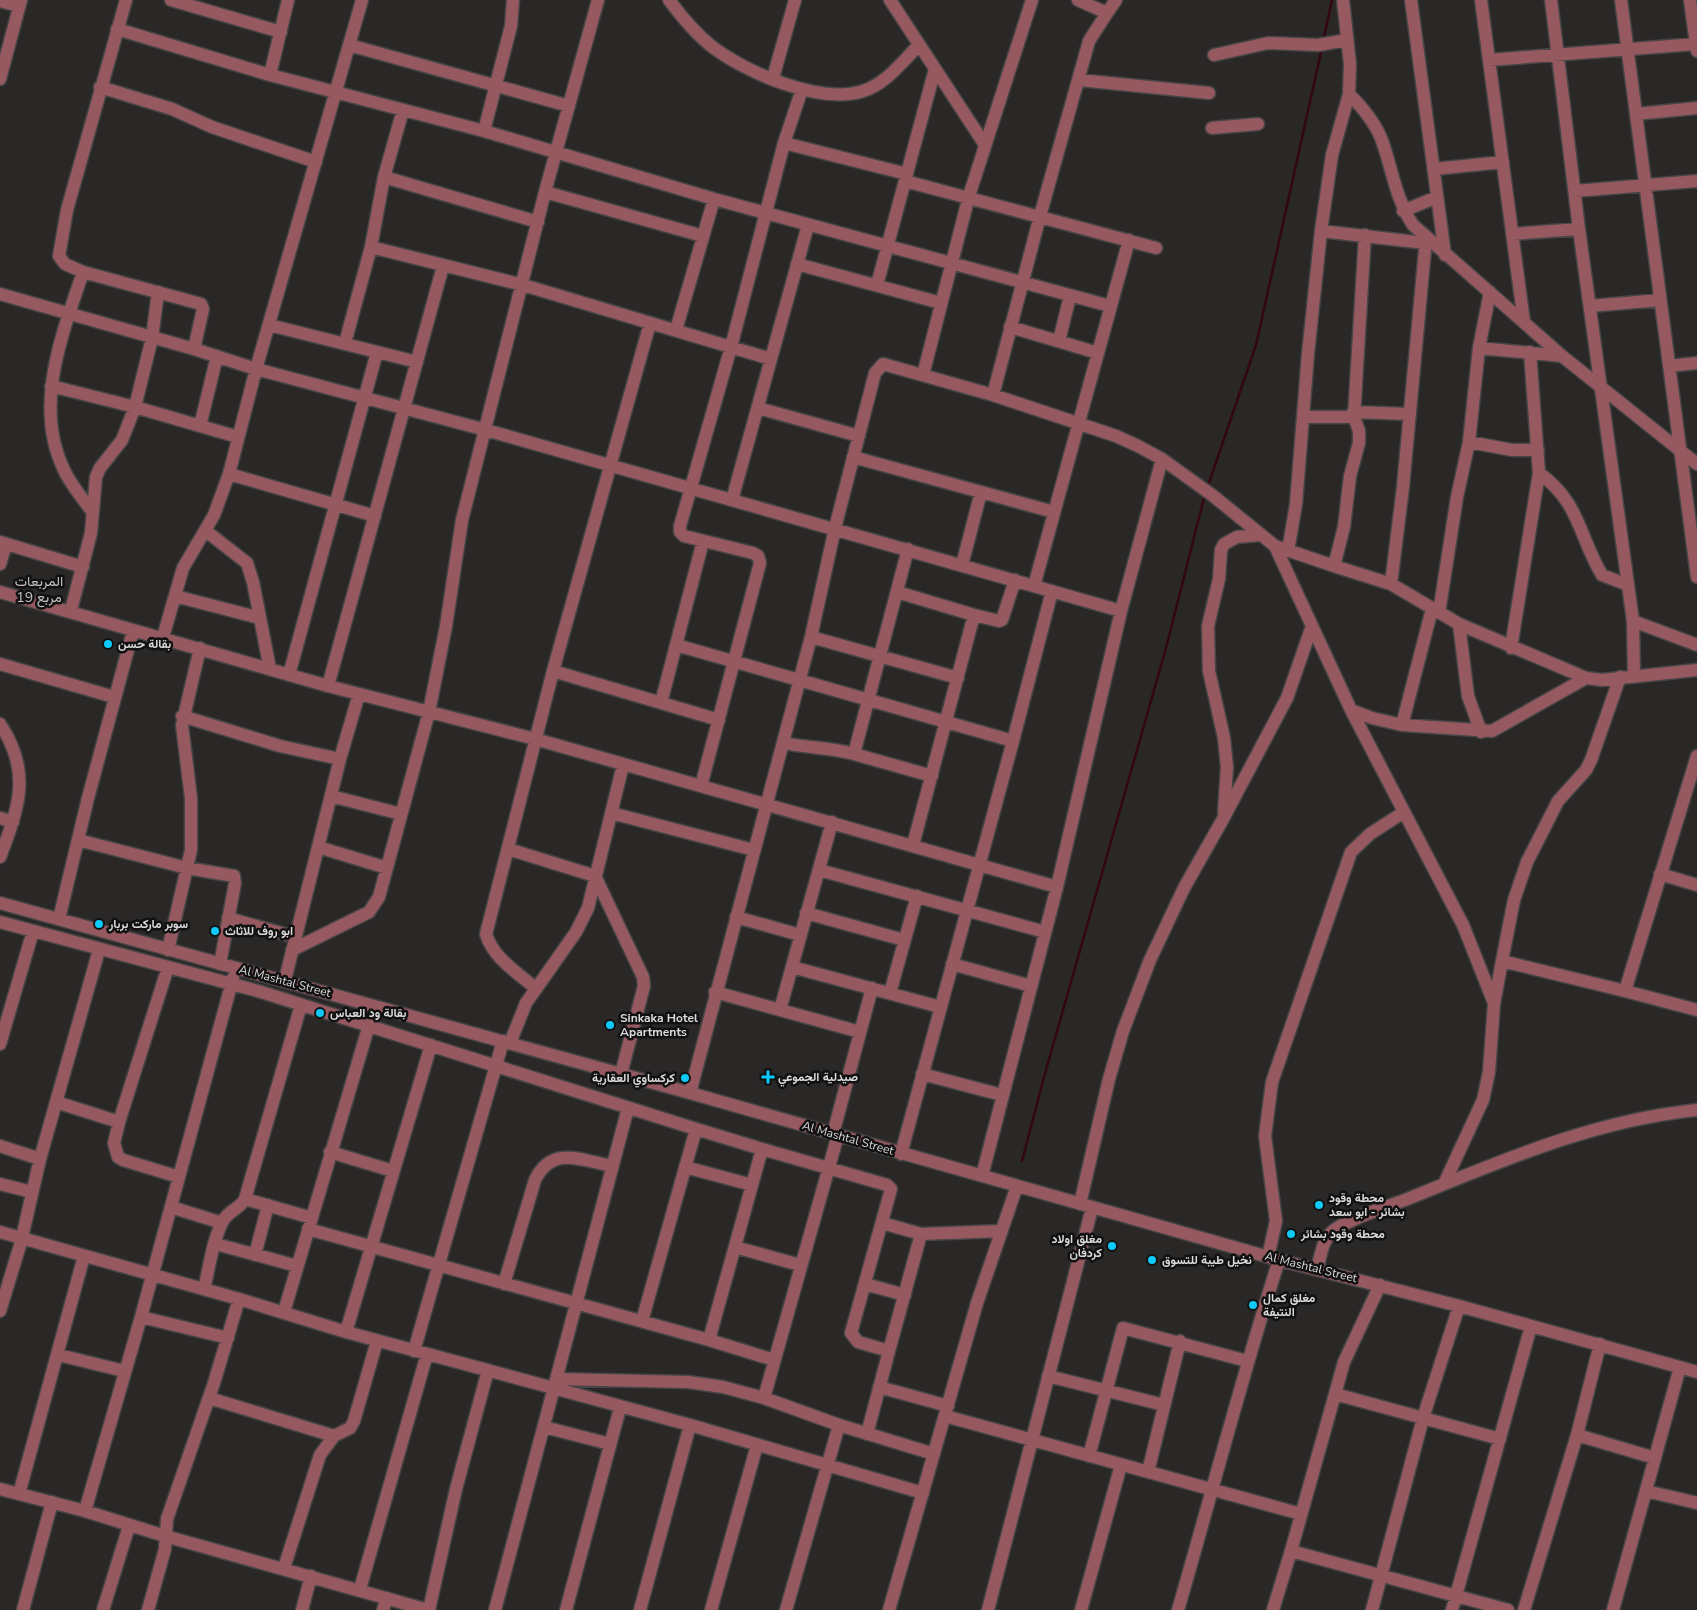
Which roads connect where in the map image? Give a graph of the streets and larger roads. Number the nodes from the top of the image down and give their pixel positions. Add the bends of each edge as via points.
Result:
1 (126, 0) edge
2 (171, 0) edge
3 (288, 0) edge
4 (362, 0) edge
5 (513, 0) edge
6 (598, 0) edge
7 (668, 0) edge
8 (795, 0) edge
9 (890, 0) edge
10 (1032, 0) edge
11 (1078, 0) edge
12 (1116, 0) edge
13 (1343, 0) edge
14 (1411, 0) edge
15 (1481, 0) edge
16 (1551, 0) edge
17 (1621, 0) edge
18 (1690, 0) edge
19 (0, 1) edge
20 (20, 3) edge
21 (1107, 13) junction
22 (1695, 26) edge
23 (117, 29) junction
24 (281, 32) junction
25 (1347, 40) junction
26 (349, 45) junction
27 (919, 45) junction
28 (1627, 48) junction
29 (1696, 48) edge
30 (1558, 54) junction
31 (1214, 55) dead end
32 (1489, 60) junction
33 (935, 69) junction
34 (270, 75) junction
35 (773, 78) junction
36 (0, 79) edge
37 (1079, 80) junction
38 (496, 86) junction
39 (100, 87) junction
40 (802, 89) junction
41 (336, 92) junction
42 (1209, 93) dead end
43 (1349, 94) junction
44 (569, 106) junction
45 (1697, 108) edge
46 (403, 110) junction
47 (1636, 114) junction
48 (1258, 124) dead end
49 (1212, 128) dead end
50 (484, 131) junction
51 (784, 143) junction
52 (985, 145) junction
53 (557, 152) junction
54 (316, 162) junction
55 (1503, 162) junction
56 (1434, 169) junction
57 (384, 177) junction
58 (906, 177) junction
59 (1697, 181) edge
60 (1645, 185) junction
61 (1575, 191) junction
62 (546, 192) junction
63 (969, 196) junction
64 (1437, 197) junction
65 (714, 199) junction
66 (1404, 211) junction
67 (766, 212) junction
68 (1040, 216) junction
69 (538, 222) junction
70 (808, 224) junction
71 (1580, 229) junction
72 (1321, 231) junction
73 (1512, 234) junction
74 (1365, 235) junction
75 (703, 236) junction
76 (1129, 240) junction
77 (1426, 241) junction
78 (371, 246) junction
79 (887, 246) junction
80 (1156, 248) dead end
81 (1445, 255) junction
82 (797, 264) junction
83 (951, 264) junction
84 (443, 266) junction
85 (83, 272) junction
86 (1022, 283) junction
87 (523, 285) junction
88 (877, 285) junction
89 (158, 292) junction
90 (1490, 292) junction
91 (0, 294) edge
92 (1070, 296) junction
93 (1660, 300) junction
94 (941, 303) junction
95 (1110, 306) junction
96 (1590, 306) junction
97 (68, 314) junction
98 (1524, 322) junction
99 (650, 323) junction
100 (269, 325) junction
101 (1010, 328) junction
102 (676, 330) junction
103 (152, 338) junction
104 (1059, 341) junction
105 (345, 343) junction
106 (730, 346) junction
107 (1480, 348) junction
108 (194, 349) junction
109 (378, 352) junction
110 (1530, 352) junction
111 (1098, 353) junction
112 (217, 356) junction
113 (1562, 356) junction
114 (771, 359) junction
115 (417, 362) junction
116 (1697, 363) edge
117 (1669, 366) junction
118 (256, 369) junction
119 (923, 375) junction
120 (51, 386) junction
121 (1601, 386) junction
122 (993, 395) junction
123 (365, 398) junction
124 (135, 407) junction
125 (405, 408) junction
126 (758, 408) junction
127 (1410, 414) junction
128 (1354, 415) junction
129 (1303, 417) junction
130 (1080, 423) junction
131 (200, 426) junction
132 (486, 430) junction
133 (859, 436) junction
134 (238, 437) junction
135 (1469, 442) junction
136 (1538, 450) junction
137 (1680, 450) junction
138 (853, 457) junction
139 (1162, 459) junction
140 (1697, 464) edge
141 (610, 465) junction
142 (1539, 473) junction
143 (229, 474) junction
144 (690, 487) junction
145 (981, 492) junction
146 (732, 500) junction
147 (336, 505) junction
148 (92, 511) junction
149 (1054, 512) junction
150 (376, 516) junction
151 (835, 528) junction
152 (206, 531) junction
153 (1260, 534) junction
154 (703, 541) junction
155 (3, 543) edge
156 (1275, 546) junction
157 (908, 549) junction
158 (1288, 551) junction
159 (0, 564) edge
160 (962, 565) junction
161 (1334, 566) junction
162 (83, 567) junction
163 (1697, 577) edge
164 (1015, 580) junction
165 (1391, 584) junction
166 (1628, 585) junction
167 (1034, 586) junction
168 (1052, 591) junction
169 (0, 592) edge
170 (897, 592) junction
171 (175, 596) junction
172 (70, 610) junction
173 (1121, 611) junction
174 (1435, 611) junction
175 (974, 615) junction
176 (260, 618) junction
177 (1633, 621) junction
178 (1459, 624) junction
179 (1312, 626) junction
180 (133, 631) junction
181 (163, 637) junction
182 (811, 637) junction
183 (676, 645) junction
184 (1697, 645) edge
185 (200, 648) junction
186 (1511, 648) junction
187 (881, 657) junction
188 (735, 662) junction
189 (0, 664) edge
190 (270, 669) junction
191 (1697, 670) edge
192 (553, 671) junction
193 (289, 675) junction
194 (1634, 675) junction
195 (1620, 677) junction
196 (958, 678) junction
197 (1586, 678) junction
198 (799, 679) junction
199 (328, 686) junction
200 (359, 694) junction
201 (114, 697) junction
202 (870, 700) junction
203 (661, 703) junction
204 (1351, 710) junction
205 (429, 712) junction
206 (182, 716) junction
207 (719, 720) junction
208 (947, 723) junction
209 (0, 724) edge
210 (1402, 725) junction
211 (1481, 732) junction
212 (535, 739) junction
213 (1013, 741) junction
214 (783, 743) junction
215 (854, 754) junction
216 (1697, 756) edge
217 (340, 759) junction
218 (623, 765) junction
219 (932, 776) junction
220 (701, 786) junction
221 (331, 796) junction
222 (767, 804) junction
223 (1404, 812) junction
224 (611, 813) junction
225 (402, 814) junction
226 (0, 818) edge
227 (1223, 819) junction
228 (13, 822) junction
229 (832, 822) junction
230 (78, 840) junction
231 (913, 845) junction
232 (318, 847) junction
233 (508, 849) junction
234 (754, 850) junction
235 (0, 857) edge
236 (978, 864) junction
237 (187, 868) junction
238 (387, 868) junction
239 (819, 870) junction
240 (1660, 874) junction
241 (595, 876) junction
242 (1697, 885) edge
243 (1057, 887) junction
244 (917, 896) junction
245 (0, 903) edge
246 (966, 910) junction
247 (806, 913) junction
248 (736, 917) junction
249 (228, 918) junction
250 (59, 919) junction
251 (0, 922) edge
252 (33, 932) junction
253 (1045, 932) junction
254 (800, 935) junction
255 (295, 937) junction
256 (904, 940) junction
257 (100, 950) junction
258 (168, 950) junction
259 (292, 950) junction
260 (1502, 961) junction
261 (220, 964) junction
262 (952, 964) junction
263 (168, 967) junction
264 (792, 967) junction
265 (234, 968) junction
266 (285, 980) junction
267 (232, 985) junction
268 (1031, 986) junction
269 (535, 988) junction
270 (872, 988) junction
271 (1625, 991) junction
272 (715, 992) junction
273 (890, 993) junction
274 (1494, 1004) junction
275 (301, 1005) junction
276 (940, 1007) junction
277 (780, 1010) junction
278 (1697, 1010) edge
279 (369, 1026) junction
280 (860, 1032) junction
281 (507, 1042) junction
282 (0, 1044) edge
283 (431, 1046) junction
284 (496, 1067) junction
285 (622, 1074) junction
286 (922, 1074) junction
287 (690, 1093) junction
288 (1002, 1095) junction
289 (56, 1102) junction
290 (628, 1108) junction
291 (1697, 1110) edge
292 (1673, 1112) junction
293 (1697, 1120) edge
294 (119, 1122) junction
295 (696, 1129) junction
296 (835, 1135) junction
297 (0, 1146) edge
298 (762, 1149) junction
299 (330, 1152) junction
300 (901, 1154) junction
301 (40, 1159) junction
302 (612, 1166) junction
303 (685, 1167) junction
304 (828, 1169) junction
305 (393, 1171) junction
306 (982, 1176) junction
307 (179, 1177) junction
308 (0, 1184) edge
309 (1444, 1184) junction
310 (752, 1185) junction
311 (1017, 1186) junction
312 (32, 1192) junction
313 (245, 1199) junction
314 (268, 1205) junction
315 (1086, 1206) junction
316 (171, 1207) junction
317 (222, 1223) junction
318 (882, 1223) junction
319 (310, 1224) junction
320 (1001, 1231) junction
321 (0, 1232) edge
322 (921, 1234) junction
323 (21, 1237) junction
324 (216, 1244) junction
325 (370, 1247) junction
326 (734, 1247) junction
327 (255, 1255) junction
328 (84, 1256) junction
329 (1274, 1258) junction
330 (800, 1265) junction
331 (297, 1266) junction
332 (439, 1266) junction
333 (1317, 1269) junction
334 (152, 1275) junction
335 (504, 1284) junction
336 (865, 1284) junction
337 (1380, 1285) junction
338 (204, 1289) junction
339 (905, 1295) junction
340 (238, 1298) junction
341 (575, 1303) junction
342 (1459, 1306) junction
343 (0, 1311) edge
344 (284, 1312) junction
345 (141, 1317) junction
346 (642, 1321) junction
347 (1530, 1326) junction
348 (346, 1332) junction
349 (228, 1338) junction
350 (709, 1340) junction
351 (377, 1341) junction
352 (1180, 1341) junction
353 (1600, 1344) junction
354 (414, 1351) junction
355 (889, 1351) junction
356 (427, 1354) junction
357 (58, 1355) junction
358 (774, 1360) junction
359 (1247, 1361) junction
360 (1680, 1367) junction
361 (488, 1370) junction
362 (124, 1372) junction
363 (1697, 1372) edge
364 (1048, 1376) junction
365 (555, 1384) junction
366 (879, 1388) junction
367 (1106, 1390) junction
368 (1335, 1394) junction
369 (209, 1398) junction
370 (764, 1398) junction
371 (1164, 1405) junction
372 (620, 1408) junction
373 (946, 1411) junction
374 (1423, 1418) junction
375 (690, 1425) junction
376 (839, 1425) junction
377 (544, 1427) junction
378 (867, 1434) junction
379 (1577, 1435) junction
380 (334, 1436) junction
381 (1500, 1439) junction
382 (1031, 1440) junction
383 (610, 1444) junction
384 (757, 1445) junction
385 (934, 1454) junction
386 (1089, 1456) junction
387 (1655, 1458) junction
388 (828, 1465) junction
389 (1121, 1465) junction
390 (1148, 1472) junction
391 (0, 1489) edge
392 (1213, 1490) junction
393 (1646, 1491) junction
394 (923, 1493) junction
395 (19, 1494) junction
396 (52, 1502) junction
397 (1697, 1503) edge
398 (85, 1510) junction
399 (1302, 1514) junction
400 (129, 1526) junction
401 (165, 1536) junction
402 (1292, 1551) junction
403 (284, 1568) junction
404 (312, 1576) junction
405 (1382, 1576) junction
406 (360, 1589) junction
407 (1456, 1595) junction
408 (385, 1604) edge
409 (23, 1610) edge
410 (103, 1610) edge
411 (148, 1610) edge
412 (302, 1610) edge
413 (428, 1610) edge
414 (495, 1610) edge
415 (566, 1610) edge
416 (640, 1610) edge
417 (711, 1610) edge
418 (786, 1610) edge
419 (889, 1610) edge
420 (988, 1610) edge
421 (1081, 1610) edge
422 (1178, 1610) edge
423 (1273, 1610) edge
424 (1372, 1610) edge
425 (1452, 1610) edge
426 (1508, 1610) edge
427 (1524, 1610) edge
428 (1613, 1610) edge

1 - 23 street
2 - 24 street
3 - 24 street
4 - 26 street
5 - 38 street via 511,26
6 - 44 street
7 - 35 street via 709,45 739,64
8 - 35 street
9 - 27 street
10 - 52 street
11 - 21 street
12 - 21 street
13 - 25 street
14 - 56 street
15 - 32 street
16 - 30 street
17 - 28 street
18 - 22 street
19 - 20 street
20 - 36 street
21 - 37 street via 1090,41
22 - 29 street
23 - 34 street
23 - 39 street
24 - 34 street
25 - 31 street via 1318,45 1268,43
25 - 43 street
26 - 38 street
26 - 41 street
27 - 33 street
27 - 40 street via 889,75 862,92 824,94
28 - 29 street
28 - 30 street
28 - 47 street
30 - 32 street
30 - 61 street
32 - 55 street
33 - 52 street
33 - 58 street
34 - 41 street
35 - 40 street
37 - 42 street
37 - 68 street
38 - 44 street
38 - 50 street
39 - 54 street via 172,109 212,127
39 - 85 street via 58,251 60,260
40 - 51 street
41 - 46 street
41 - 54 street
43 - 66 street via 1373,122
43 - 72 street via 1332,155
44 - 53 street
45 - 47 street
46 - 50 street
46 - 57 street
47 - 60 street
48 - 49 street
50 - 53 street
51 - 58 street
51 - 67 street
52 - 63 street
53 - 62 street
53 - 65 street
54 - 100 street
55 - 56 street
55 - 73 street
56 - 64 street
57 - 69 street
57 - 78 street
58 - 63 street
58 - 79 street
59 - 60 street
60 - 61 street
60 - 93 street
61 - 71 street
62 - 69 street
62 - 75 street
63 - 68 street
63 - 83 street
64 - 66 street
64 - 81 street
65 - 67 street
65 - 75 street
66 - 77 street
67 - 70 street
67 - 106 street
68 - 76 street
68 - 86 street
69 - 87 street
70 - 79 street
70 - 82 street
71 - 73 street
71 - 96 street
72 - 74 street
72 - 129 street
73 - 98 street
74 - 77 street
74 - 128 street
75 - 102 street
76 - 80 street
76 - 95 street
77 - 81 street
77 - 127 street
78 - 84 street
78 - 105 street
79 - 83 street
79 - 88 street
81 - 90 street
82 - 88 street
82 - 114 street
83 - 86 street
83 - 94 street
84 - 87 street
84 - 115 street
85 - 89 street
85 - 97 street
86 - 92 street
86 - 101 street
87 - 99 street
87 - 132 street
88 - 94 street
89 - 103 street
89 - 108 street via 202,306
90 - 98 street
90 - 107 street
91 - 97 street
92 - 95 street
92 - 104 street
93 - 96 street
93 - 117 street
94 - 119 street
95 - 111 street
96 - 121 street
97 - 103 street
97 - 120 street
98 - 113 street
99 - 102 street
99 - 141 street
100 - 105 street
100 - 118 street
101 - 104 street
101 - 122 street
102 - 106 street
103 - 108 street
103 - 124 street
104 - 111 street
105 - 109 street
106 - 114 street
106 - 144 street
107 - 110 street
107 - 135 street
108 - 112 street
109 - 115 street
109 - 123 street
110 - 113 street
110 - 136 street
111 - 130 street
112 - 118 street
112 - 131 street
113 - 121 street
114 - 126 street
115 - 125 street
116 - 117 street
117 - 137 street
118 - 123 street
118 - 134 street
119 - 122 street
119 - 133 street via 883,364 879,366 874,373
120 - 124 street
120 - 148 street via 49,406 58,454 70,483
121 - 137 street
121 - 166 street
122 - 130 street
123 - 125 street
123 - 147 street
124 - 131 street
124 - 148 street via 122,440 96,477
125 - 132 street
125 - 150 street
126 - 133 street
126 - 146 street
127 - 128 street
127 - 165 street
128 - 129 street
128 - 161 street via 1359,443
129 - 158 street via 1296,504
130 - 139 street via 1116,436
130 - 149 street
131 - 134 street
132 - 141 street
132 - 205 street via 462,520
133 - 138 street
134 - 143 street
135 - 136 street via 1512,450
135 - 174 street
136 - 142 street
137 - 140 street
137 - 163 street
138 - 145 street
138 - 151 street
139 - 153 street
139 - 173 street
141 - 144 street
141 - 192 street
142 - 166 street via 1554,484 1572,507 1602,575
142 - 186 street
143 - 147 street
143 - 152 street
144 - 146 street
144 - 154 street via 680,532
145 - 149 street
145 - 160 street
146 - 151 street
147 - 150 street
147 - 193 street
148 - 162 street via 91,534
149 - 167 street
150 - 199 street
151 - 157 street
151 - 182 street
152 - 171 street via 188,557
152 - 176 street via 247,562
153 - 156 street
153 - 227 street via 1237,537 1224,544 1208,626 1209,671 1227,767
154 - 183 street
154 - 188 street via 753,553 760,563
155 - 159 street
155 - 162 street
156 - 158 street
156 - 179 street
157 - 160 street
157 - 170 street
158 - 161 street
160 - 164 street
161 - 165 street
162 - 172 street
164 - 167 street
164 - 175 street via 1002,620
165 - 174 street
166 - 177 street
167 - 168 street
168 - 173 street
168 - 213 street
169 - 172 street
170 - 175 street
170 - 187 street
171 - 176 street
171 - 181 street
172 - 180 street
173 - 243 street
174 - 178 street
174 - 210 street
175 - 196 street
176 - 190 street
177 - 184 street
177 - 194 street
178 - 186 street
178 - 211 street via 1468,696
179 - 204 street
179 - 227 street via 1287,698
180 - 181 street
180 - 201 street
181 - 185 street
182 - 187 street
182 - 198 street
183 - 188 street
183 - 203 street
185 - 190 street
185 - 206 street
186 - 197 street
187 - 196 street
187 - 202 street
188 - 198 street
188 - 207 street
189 - 201 street
190 - 193 street
191 - 194 street
192 - 203 street
192 - 212 street
193 - 199 street
194 - 195 street
195 - 197 street
195 - 260 street via 1586,770 1558,801 1527,862 1514,900
196 - 208 street
197 - 211 street via 1501,728
198 - 202 street
198 - 214 street
199 - 200 street
200 - 205 street
200 - 217 street
201 - 230 street
202 - 208 street
202 - 215 street
203 - 207 street
204 - 210 street
204 - 223 street
205 - 212 street
205 - 225 street
206 - 217 street via 280,746
206 - 237 street via 191,798 191,850
207 - 220 street
208 - 213 street
208 - 219 street
209 - 228 street via 16,753 20,771 21,788
210 - 211 street
212 - 218 street
212 - 233 street
213 - 236 street
214 - 215 street
214 - 222 street
215 - 219 street
216 - 240 street
217 - 221 street
218 - 220 street
218 - 224 street
219 - 231 street
220 - 222 street
221 - 225 street
221 - 232 street
222 - 229 street
222 - 234 street
223 - 274 street via 1463,925
223 - 329 street via 1370,834 1350,852 1272,1082 1265,1136 1276,1221
224 - 234 street
224 - 241 street
225 - 238 street
226 - 228 street
227 - 315 street via 1184,888 1150,960 1123,1031 1109,1079
228 - 235 street
229 - 231 street
229 - 239 street
230 - 237 street
230 - 250 street
231 - 236 street
232 - 238 street
232 - 255 street
233 - 241 street
233 - 269 street via 486,934 498,956
234 - 248 street
236 - 243 street
236 - 246 street
237 - 249 street via 234,876
237 - 258 street
238 - 259 street via 380,897 369,912
239 - 244 street
239 - 247 street
240 - 242 street
240 - 271 street
241 - 269 street via 588,908 576,932
241 - 285 street via 643,977 644,986
243 - 253 street
244 - 246 street
244 - 256 street
245 - 250 street, Al Mashtal Street
246 - 253 street
246 - 262 street
247 - 254 street
247 - 256 street
248 - 254 street
248 - 272 street
249 - 255 street
249 - 261 street
250 - 258 street, Al Mashtal Street
251 - 252 street
252 - 257 street
252 - 282 street
253 - 268 street
254 - 264 street
255 - 259 street
256 - 273 street
257 - 263 street
257 - 289 street
258 - 261 street, Al Mashtal Street
259 - 266 street
260 - 271 street
260 - 274 street
261 - 265 street, Al Mashtal Street
262 - 268 street
262 - 276 street
263 - 267 street
263 - 294 street
264 - 270 street
264 - 277 street
265 - 266 street, Al Mashtal Street
265 - 267 street
266 - 281 street, Al Mashtal Street
267 - 275 street
267 - 307 street
268 - 288 street
269 - 281 street
270 - 273 street
270 - 280 street
271 - 278 street
272 - 277 street
272 - 287 street
273 - 276 street
274 - 309 street via 1489,1072 1483,1100
275 - 279 street
275 - 313 street
276 - 286 street
277 - 280 street
279 - 283 street
279 - 299 street
280 - 296 street
281 - 284 street
281 - 285 street, Al Mashtal Street
283 - 284 street
283 - 305 street
284 - 290 street
284 - 332 street
285 - 287 street, Al Mashtal Street
286 - 288 street
286 - 300 street
287 - 296 street, Al Mashtal Street
288 - 306 street
289 - 294 street
289 - 301 street
290 - 295 street
290 - 302 street
291 - 292 street
292 - 293 street
292 - 309 street via 1586,1132
294 - 307 street via 114,1147 118,1157
295 - 298 street
295 - 303 street
296 - 300 street, Al Mashtal Street
296 - 304 street
297 - 301 street
298 - 304 street
298 - 310 street
299 - 305 street
299 - 319 street
300 - 306 street, Al Mashtal Street
301 - 312 street
302 - 335 street via 565,1158 550,1160 542,1167 535,1180
302 - 341 street
303 - 310 street
303 - 346 street
304 - 318 street via 890,1187
304 - 330 street
305 - 325 street
306 - 311 street, Al Mashtal Street
307 - 316 street
308 - 312 street
309 - 333 street via 1335,1230 1324,1244
310 - 326 street
311 - 315 street, Al Mashtal Street
311 - 320 street
312 - 323 street
313 - 314 street
313 - 317 street via 229,1212
314 - 319 street
314 - 327 street
315 - 329 street, Al Mashtal Street
315 - 364 street
316 - 317 street
316 - 334 street
317 - 324 street
318 - 322 street
318 - 336 street
319 - 325 street
319 - 331 street
320 - 322 street
320 - 373 street
321 - 323 street
322 - 339 street
323 - 328 street
323 - 343 street
324 - 327 street
324 - 338 street
325 - 332 street
325 - 348 street
326 - 330 street
326 - 350 street
327 - 331 street
328 - 334 street
328 - 357 street
329 - 333 street, Al Mashtal Street
329 - 359 street
330 - 358 street
331 - 344 street
332 - 335 street
332 - 354 street
333 - 337 street, Al Mashtal Street
334 - 338 street
334 - 345 street
335 - 341 street
336 - 339 street
336 - 355 street via 851,1333 853,1338
337 - 342 street, Al Mashtal Street
337 - 368 street via 1344,1362
338 - 340 street
339 - 355 street
340 - 344 street
340 - 349 street
341 - 346 street
341 - 365 street
342 - 347 street, Al Mashtal Street
342 - 374 street
344 - 348 street
345 - 349 street
345 - 362 street
346 - 350 street
347 - 353 street, Al Mashtal Street
347 - 381 street
348 - 351 street
349 - 369 street
350 - 358 street
351 - 354 street
351 - 380 street via 354,1421 350,1428
352 - 359 street
352 - 367 street via 1123,1328
352 - 371 street
353 - 360 street, Al Mashtal Street
353 - 379 street
354 - 356 street
355 - 366 street
356 - 361 street
356 - 406 street
357 - 362 street
357 - 395 street
358 - 370 street
359 - 392 street
360 - 363 street, Al Mashtal Street
360 - 387 street
361 - 365 street
361 - 413 street
362 - 398 street
364 - 367 street
364 - 382 street
365 - 370 street via 688,1382
365 - 372 street
365 - 377 street
366 - 373 street
366 - 378 street
367 - 371 street
367 - 386 street
368 - 374 street
368 - 399 street
369 - 380 street
369 - 401 street via 171,1506
370 - 376 street
371 - 390 street
372 - 375 street
372 - 383 street
373 - 382 street
373 - 385 street
374 - 381 street
374 - 405 street
375 - 384 street
375 - 416 street
376 - 378 street
376 - 388 street
377 - 383 street
377 - 414 street
378 - 385 street
379 - 387 street
379 - 427 street
380 - 403 street via 320,1455
381 - 407 street
382 - 386 street
382 - 420 street
383 - 415 street
384 - 388 street
384 - 417 street
385 - 394 street
386 - 389 street
387 - 393 street
388 - 394 street
388 - 418 street
389 - 390 street
389 - 421 street
390 - 392 street
391 - 395 street
392 - 399 street
392 - 422 street
393 - 397 street
393 - 428 street
394 - 419 street
395 - 396 street
396 - 398 street
396 - 409 street
398 - 400 street
399 - 402 street
400 - 401 street
400 - 410 street
401 - 403 street
401 - 411 street via 165,1549
402 - 405 street
402 - 423 street
403 - 404 street
404 - 406 street
404 - 412 street
405 - 407 street
405 - 424 street
406 - 408 street
407 - 425 street
407 - 426 street
408 - 413 street

